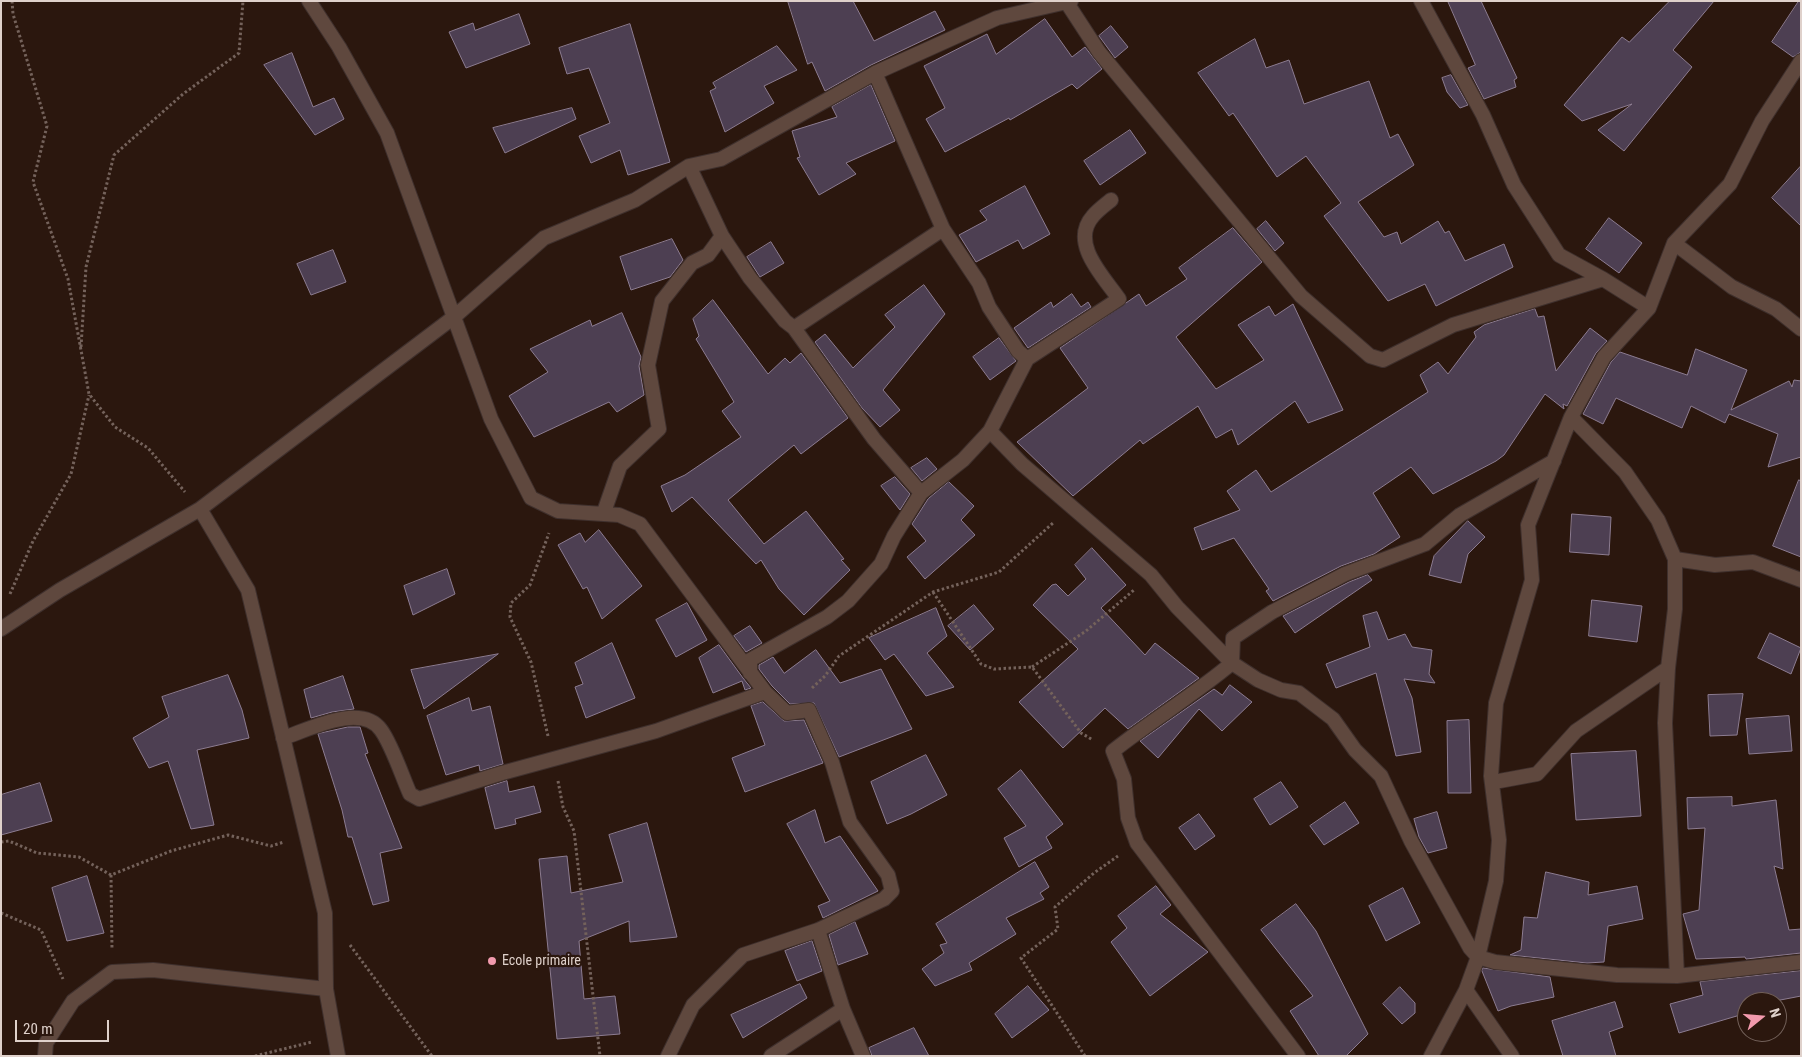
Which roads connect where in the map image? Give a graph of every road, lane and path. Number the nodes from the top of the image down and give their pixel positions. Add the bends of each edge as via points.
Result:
1 (12, 1) edge
2 (243, 1) edge
3 (309, 1) edge
4 (1421, 1) edge
5 (1069, 2) edge
6 (1801, 61) edge
7 (876, 73) junction
8 (689, 166) junction
9 (1111, 200) dead end
10 (943, 229) junction
11 (722, 236) junction
12 (1674, 243) junction
13 (1603, 280) junction
14 (1649, 308) junction
15 (454, 317) junction
16 (794, 328) junction
17 (1801, 330) edge
18 (80, 352) junction
19 (1027, 360) junction
20 (89, 394) junction
21 (1571, 417) junction
22 (990, 431) junction
23 (1554, 461) junction
24 (921, 494) junction
25 (1070, 506) junction
26 (200, 509) junction
27 (604, 512) junction
28 (1675, 559) junction
29 (1151, 575) junction
30 (1801, 580) edge
31 (933, 592) junction
32 (9, 596) dead end
33 (1, 629) edge
34 (1232, 663) junction
35 (1032, 668) junction
36 (1668, 668) junction
37 (750, 673) junction
38 (765, 692) junction
39 (787, 713) junction
40 (283, 738) junction
41 (1113, 751) junction
42 (1494, 782) junction
43 (306, 835) junction
44 (1, 842) edge
45 (1137, 843) junction
46 (111, 875) junction
47 (1, 913) edge
48 (818, 930) junction
49 (349, 944) dead end
50 (1478, 957) junction
51 (1801, 962) edge
52 (112, 972) junction
53 (1677, 976) junction
54 (326, 989) junction
55 (1466, 990) junction
56 (73, 1001) junction
57 (843, 1009) junction
58 (334, 1038) junction
59 (44, 1056) edge
60 (255, 1056) edge
61 (338, 1056) edge
62 (432, 1056) edge
63 (668, 1056) edge
64 (771, 1056) edge
65 (863, 1056) edge
66 (1085, 1056) edge
67 (1298, 1056) edge
68 (1431, 1056) edge
69 (1512, 1056) edge

1 - 18 path via 13,14 47,126 33,182 68,279
2 - 18 path via 239,53 183,94 114,155 86,267
3 - 15 street via 387,133
4 - 13 street via 1483,115 1514,185 1559,255
5 - 7 street via 996,18
5 - 13 street via 1099,52 1301,296 1370,356 1383,360 1453,325
6 - 12 street via 1762,122 1730,184
7 - 8 street via 721,159
7 - 10 street
8 - 11 street
8 - 15 street via 635,200 544,238
9 - 19 street via 1092,216 1085,228 1085,240 1088,254 1119,299
10 - 16 street
10 - 19 street via 979,283 990,307
11 - 16 street via 750,278 784,321
11 - 27 street via 708,255 692,263 662,302 648,365 659,429 620,466
12 - 14 street
12 - 17 street via 1732,287 1776,309
13 - 14 street
14 - 21 street via 1604,357
15 - 26 street
15 - 27 street via 491,419 531,498 558,512
16 - 24 street via 874,439
18 - 20 path
19 - 22 street
20 - 26 path via 115,427 148,448
20 - 32 path via 71,474 33,542
21 - 23 street
21 - 28 street via 1625,472 1658,520
22 - 24 street via 963,460
22 - 25 street
23 - 34 street via 1460,516 1425,544 1345,574 1272,612 1233,638
23 - 42 street via 1528,525 1532,580 1496,703 1491,776
24 - 37 street via 894,536 881,564 848,601 827,618 750,660
25 - 29 street
25 - 31 path via 999,572
26 - 33 street via 60,590
26 - 40 street via 248,590
27 - 37 street via 640,524
28 - 30 street via 1715,565 1754,562
28 - 36 street via 1675,609
29 - 34 street
29 - 35 path via 1086,631
31 - 35 path via 981,664 994,669
31 - 39 path via 839,656 825,676
34 - 41 street via 1203,688
34 - 50 street via 1258,680 1281,690 1300,693 1314,703 1333,720 1355,750 1381,776 1411,841
35 - 41 path via 1081,733
36 - 42 street via 1576,731 1537,774
36 - 53 street via 1665,723
37 - 38 street
38 - 39 street
38 - 40 street via 656,731 419,799 410,794 381,729 367,719 344,717
39 - 48 street via 809,710 832,762 850,822 888,874 892,891 884,899
40 - 43 street
41 - 45 street via 1124,779 1128,818
42 - 50 street via 1499,840 1496,881
43 - 46 path via 271,846 228,835 172,851
43 - 54 street via 325,913
44 - 46 path via 9,841 36,853 79,857
45 - 66 path via 1094,873 1055,907 1058,929 1021,958
45 - 67 street
46 - 52 path
47 - 56 path via 41,930
48 - 57 street
48 - 63 street via 743,955 693,1005
49 - 62 path
50 - 53 street via 1495,962 1617,975
50 - 55 street
51 - 53 street
52 - 54 street via 153,970
52 - 56 street
54 - 58 street
55 - 68 street
55 - 69 street
56 - 59 street via 46,1043
57 - 64 street
57 - 65 street
58 - 60 path
58 - 61 street

